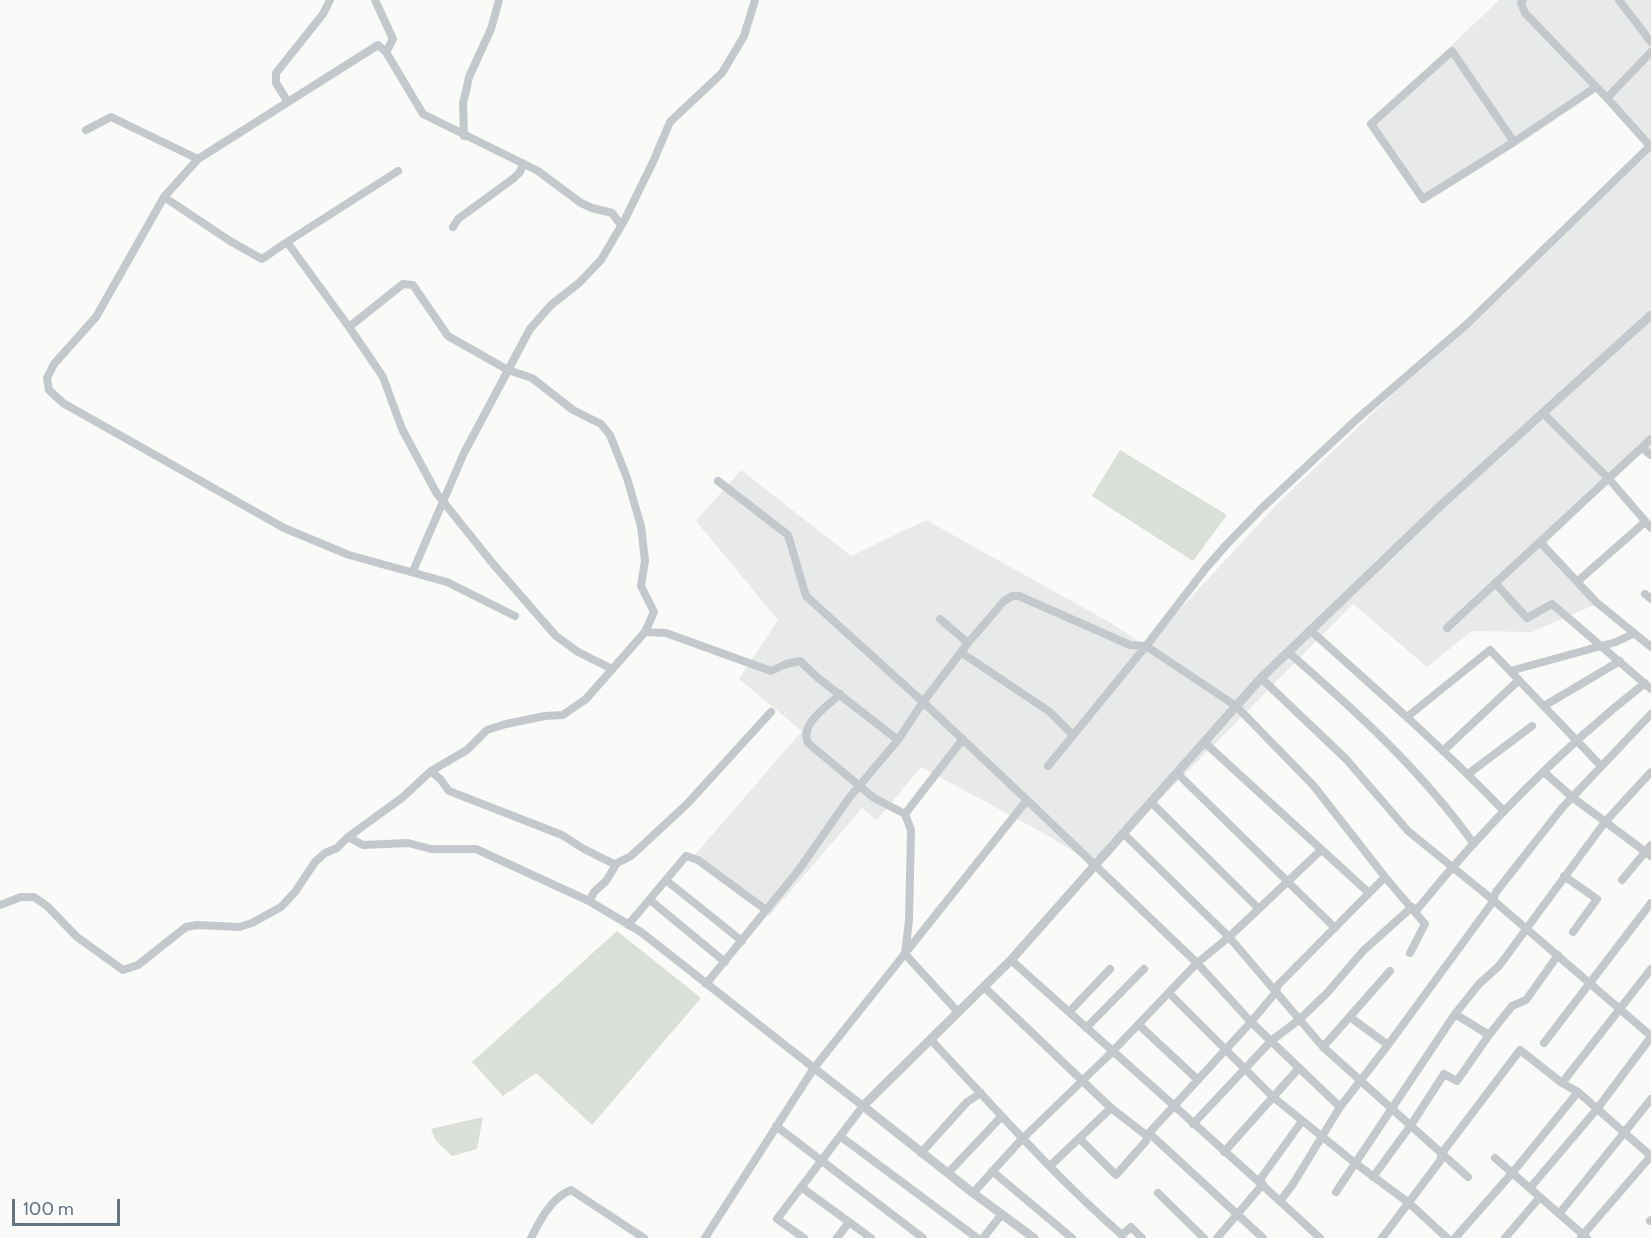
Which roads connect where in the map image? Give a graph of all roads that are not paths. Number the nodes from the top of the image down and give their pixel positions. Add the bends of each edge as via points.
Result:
1 (330, 0) edge
2 (375, 0) edge
3 (499, 0) edge
4 (755, 0) edge
5 (1523, 0) edge
6 (1619, 0) edge
7 (1651, 42) edge
8 (386, 52) junction
9 (1651, 52) edge
10 (1596, 87) junction
11 (1607, 98) junction
12 (288, 102) junction
13 (86, 130) dead end
14 (464, 136) junction
15 (1514, 142) junction
16 (1650, 146) edge
17 (198, 159) junction
18 (523, 163) junction
19 (398, 171) dead end
20 (164, 197) junction
21 (621, 225) junction
22 (453, 227) dead end
23 (287, 242) junction
24 (1651, 315) edge
25 (349, 327) junction
26 (508, 370) junction
27 (1543, 413) junction
28 (1651, 439) edge
29 (1641, 448) junction
30 (1651, 455) edge
31 (1609, 479) junction
32 (718, 482) dead end
33 (443, 501) junction
34 (1648, 525) edge
35 (1540, 542) junction
36 (412, 571) junction
37 (1578, 581) junction
38 (1495, 583) junction
39 (515, 616) dead end
40 (940, 620) dead end
41 (1447, 628) dead end
42 (1310, 630) junction
43 (645, 632) junction
44 (1633, 634) junction
45 (968, 643) junction
46 (1601, 644) junction
47 (1146, 646) junction
48 (1651, 647) edge
49 (963, 652) junction
50 (1288, 652) junction
51 (1620, 661) junction
52 (612, 669) junction
53 (1510, 671) junction
54 (1262, 678) junction
55 (1519, 680) junction
56 (1648, 686) edge
57 (840, 694) junction
58 (924, 702) junction
59 (1236, 706) junction
60 (1544, 706) junction
61 (771, 712) dead end
62 (1651, 714) edge
63 (1407, 717) junction
64 (1532, 726) dead end
65 (1073, 735) junction
66 (963, 739) junction
67 (898, 740) junction
68 (1575, 740) junction
69 (1204, 742) junction
70 (1443, 751) junction
71 (1048, 766) dead end
72 (1601, 766) junction
73 (430, 771) junction
74 (1544, 772) junction
75 (1651, 772) edge
76 (1177, 773) junction
77 (1468, 774) junction
78 (860, 785) junction
79 (1572, 797) junction
80 (1027, 801) junction
81 (1150, 802) junction
82 (1504, 812) junction
83 (905, 814) junction
84 (1605, 822) junction
85 (1123, 833) junction
86 (348, 837) junction
87 (1474, 844) junction
88 (1321, 850) junction
89 (1649, 851) edge
90 (616, 865) junction
91 (1095, 866) junction
92 (1453, 867) junction
93 (1564, 876) junction
94 (1385, 877) junction
95 (1622, 880) dead end
96 (667, 881) junction
97 (1288, 882) junction
98 (1369, 893) junction
99 (650, 900) junction
100 (1493, 900) junction
101 (589, 901) junction
102 (1651, 903) edge
103 (0, 905) edge
104 (1259, 909) junction
105 (766, 910) junction
106 (1413, 910) junction
107 (628, 925) junction
108 (1335, 928) junction
109 (1526, 928) junction
110 (1573, 933) dead end
111 (1229, 937) junction
112 (742, 941) junction
113 (1410, 953) dead end
114 (905, 954) junction
115 (1558, 956) junction
116 (1011, 960) junction
117 (725, 962) junction
118 (1197, 963) junction
119 (1110, 969) dead end
120 (1144, 969) dead end
121 (1651, 969) edge
122 (1390, 971) dead end
123 (1590, 982) junction
124 (706, 984) junction
125 (984, 987) junction
126 (1276, 992) junction
127 (1170, 994) junction
128 (1619, 1008) junction
129 (958, 1012) junction
130 (1069, 1012) junction
131 (1455, 1014) junction
132 (1350, 1017) junction
133 (1300, 1019) junction
134 (1251, 1022) junction
135 (1140, 1025) junction
136 (1086, 1028) junction
137 (1489, 1035) junction
138 (1651, 1036) edge
139 (931, 1040) junction
140 (1271, 1041) junction
141 (1544, 1043) dead end
142 (1388, 1045) junction
143 (1323, 1047) junction
144 (1225, 1050) junction
145 (1113, 1052) junction
146 (814, 1068) junction
147 (1299, 1068) junction
148 (1244, 1069) junction
149 (1198, 1080) junction
150 (1083, 1081) junction
151 (1360, 1081) junction
152 (1562, 1083) junction
153 (1578, 1092) junction
154 (981, 1093) junction
155 (1273, 1097) junction
156 (1651, 1099) edge
157 (863, 1106) junction
158 (1173, 1106) junction
159 (1340, 1107) junction
160 (1111, 1108) junction
161 (1392, 1109) junction
162 (1597, 1109) junction
163 (1001, 1117) junction
164 (1302, 1121) junction
165 (1193, 1124) junction
166 (1411, 1125) junction
167 (776, 1126) junction
168 (1623, 1132) junction
169 (1148, 1134) junction
170 (840, 1136) junction
171 (1322, 1136) junction
172 (1023, 1138) junction
173 (1079, 1138) junction
174 (1224, 1152) junction
175 (921, 1153) junction
176 (1442, 1153) junction
177 (1651, 1156) edge
178 (1495, 1158) dead end
179 (821, 1162) junction
180 (1355, 1163) junction
181 (1050, 1166) junction
182 (992, 1171) junction
183 (1513, 1172) junction
184 (948, 1173) junction
185 (1373, 1177) junction
186 (1468, 1177) dead end
187 (1261, 1183) junction
188 (801, 1187) junction
189 (1530, 1188) junction
190 (1336, 1192) dead end
191 (973, 1193) junction
192 (1158, 1193) dead end
193 (1540, 1197) junction
194 (1281, 1200) junction
195 (1409, 1203) junction
196 (1002, 1214) junction
197 (1238, 1214) junction
198 (1559, 1214) junction
199 (849, 1222) junction
200 (1032, 1237) edge
201 (1583, 1237) edge
202 (531, 1238) edge
203 (644, 1238) edge
204 (705, 1238) edge
205 (804, 1238) edge
206 (837, 1238) edge
207 (871, 1238) edge
208 (923, 1238) edge
209 (977, 1238) edge
210 (983, 1238) edge
211 (1072, 1238) edge
212 (1142, 1238) edge
213 (1204, 1238) edge
214 (1217, 1238) edge
215 (1263, 1238) edge
216 (1320, 1238) edge
217 (1382, 1238) edge
218 (1447, 1238) edge
219 (1455, 1238) edge
220 (1505, 1238) edge

1 - 12 street via 276,73 276,83
2 - 8 street via 393,39
3 - 14 street via 466,91
4 - 21 street via 744,36 722,73 670,122
5 - 10 street via 1525,13
6 - 7 street
8 - 12 street via 378,45
8 - 14 street via 423,114
9 - 11 street
10 - 11 street
10 - 15 street
11 - 16 street
12 - 17 street
13 - 17 street via 111,117
14 - 18 street
15 - 15 street via 1423,199 1371,124 1452,51
16 - 47 street via 1467,324 1262,508 1206,568
17 - 20 street
18 - 21 street via 581,203 612,213
18 - 22 street via 514,178 458,219
19 - 23 street
20 - 23 street via 262,259
20 - 36 street via 96,317 54,364 47,378 49,390 63,403 284,528 349,555
21 - 26 street via 600,260 530,329
23 - 25 street
24 - 27 street
25 - 26 street via 403,284 413,285 448,336
25 - 33 street via 383,377 402,429
26 - 33 street
26 - 43 street via 532,378 573,410 601,424 610,435 641,526 645,561 641,586 654,612
27 - 31 street
27 - 42 street
28 - 29 street
29 - 30 street
29 - 31 street
31 - 34 street
31 - 35 street
32 - 58 street via 788,535 806,596
33 - 36 street
33 - 52 street via 556,636
34 - 37 street
35 - 37 street
35 - 38 street
36 - 39 street via 447,582
37 - 44 street
38 - 41 street
38 - 46 street via 1527,618 1552,604
40 - 45 street
42 - 50 street
42 - 63 street
43 - 52 street
43 - 57 street via 666,633 771,671 800,661
44 - 46 street
44 - 48 street
45 - 47 street via 1004,601 1019,596 1130,645
45 - 49 street
46 - 51 street
46 - 53 street
47 - 59 street
47 - 65 street
49 - 58 street
49 - 65 street via 1050,712
50 - 54 street
50 - 87 street via 1398,752
51 - 56 street
51 - 60 street
52 - 73 street via 586,699 563,715 506,723 487,730 467,750
53 - 55 street
53 - 63 street via 1490,650
54 - 59 street
54 - 92 street via 1347,759 1408,831
55 - 60 street
55 - 70 street
56 - 68 street
57 - 67 street
57 - 78 street via 807,726 805,737
58 - 66 street
58 - 67 street
59 - 69 street
59 - 94 street via 1313,785
60 - 68 street
61 - 90 street via 687,804
62 - 72 street
63 - 70 street
64 - 77 street
65 - 71 street
66 - 80 street
66 - 83 street
67 - 78 street
68 - 72 street
68 - 74 street
69 - 76 street
69 - 88 street
70 - 77 street
72 - 79 street
73 - 86 street
73 - 90 street via 449,791 562,835
74 - 79 street
74 - 82 street
75 - 84 street
76 - 81 street
76 - 97 street
77 - 82 street
78 - 83 street via 874,798
78 - 105 street
79 - 84 street
79 - 100 street
80 - 91 street
80 - 114 street
81 - 85 street
81 - 104 street
82 - 87 street
83 - 114 street via 911,830
84 - 89 street
84 - 93 street
85 - 91 street
85 - 111 street
86 - 101 street via 363,845 408,843 431,849 476,849
86 - 103 street via 315,861 281,907 239,927 186,927 129,970 116,967 76,937 33,897
87 - 92 street
88 - 97 street
88 - 98 street
89 - 95 street
90 - 101 street
91 - 116 street
91 - 118 street
92 - 100 street
92 - 106 street
93 - 109 street
93 - 110 street via 1597,899
94 - 98 street
94 - 106 street
96 - 99 street
96 - 105 street via 686,856 698,860
96 - 112 street
97 - 104 street
97 - 108 street
98 - 108 street
99 - 107 street
99 - 117 street
100 - 109 street
100 - 142 street
101 - 107 street
102 - 123 street
104 - 111 street
105 - 112 street
106 - 113 street via 1425,924
106 - 133 street via 1363,951
107 - 124 street
108 - 126 street via 1278,985
109 - 115 street
109 - 131 street via 1499,966
111 - 118 street
111 - 126 street
112 - 117 street
114 - 129 street
114 - 146 street
115 - 123 street
115 - 137 street via 1526,1000 1512,1006
116 - 125 street
116 - 130 street
117 - 124 street
118 - 127 street
118 - 134 street
119 - 130 street
120 - 136 street
121 - 128 street
122 - 132 street
123 - 128 street
123 - 141 street
124 - 146 street
125 - 129 street
125 - 150 street
126 - 133 street
126 - 134 street
127 - 135 street
127 - 144 street
128 - 138 street
128 - 152 street
129 - 139 street
130 - 136 street
131 - 137 street
131 - 161 street
132 - 142 street
132 - 143 street
133 - 140 street
133 - 143 street
134 - 140 street
134 - 144 street
135 - 145 street
135 - 149 street
136 - 145 street
137 - 166 street via 1457,1081 1443,1074
138 - 162 street
139 - 154 street
139 - 157 street
140 - 147 street
140 - 148 street
142 - 151 street
143 - 151 street
144 - 148 street
144 - 149 street
145 - 150 street
145 - 158 street
146 - 157 street
146 - 167 street
147 - 155 street
147 - 159 street
148 - 155 street
148 - 165 street
149 - 158 street
150 - 160 street
150 - 172 street
151 - 159 street
151 - 161 street
152 - 153 street
152 - 176 street via 1520,1050
153 - 162 street
153 - 183 street
154 - 163 street
154 - 175 street via 967,1102
155 - 164 street
155 - 174 street
156 - 168 street
157 - 170 street
157 - 175 street
158 - 165 street
158 - 169 street
159 - 171 street
160 - 169 street
160 - 173 street
161 - 166 street
161 - 180 street
162 - 168 street
162 - 189 street
163 - 172 street
163 - 184 street
164 - 171 street
164 - 187 street
165 - 174 street
166 - 176 street
166 - 185 street
167 - 179 street
167 - 204 street
168 - 177 street
168 - 198 street
169 - 173 street via 1116,1175
169 - 197 street
170 - 179 street
170 - 209 street
171 - 180 street
171 - 194 street
172 - 181 street
172 - 182 street
173 - 181 street
174 - 187 street
175 - 184 street
176 - 186 street
176 - 195 street
177 - 201 street
178 - 183 street
179 - 188 street
179 - 208 street
180 - 185 street
180 - 190 street
181 - 212 street via 1122,1235 1131,1227
182 - 191 street
182 - 211 street
183 - 189 street
183 - 219 street
184 - 191 street
185 - 195 street
187 - 194 street
187 - 197 street
188 - 199 street
188 - 205 street via 777,1219
189 - 193 street
191 - 196 street
192 - 213 street
193 - 198 street
193 - 220 street
194 - 216 street
195 - 217 street
195 - 218 street
196 - 200 street
196 - 210 street
197 - 214 street
197 - 215 street
198 - 201 street
199 - 206 street
199 - 207 street
202 - 203 street via 552,1204 571,1190

